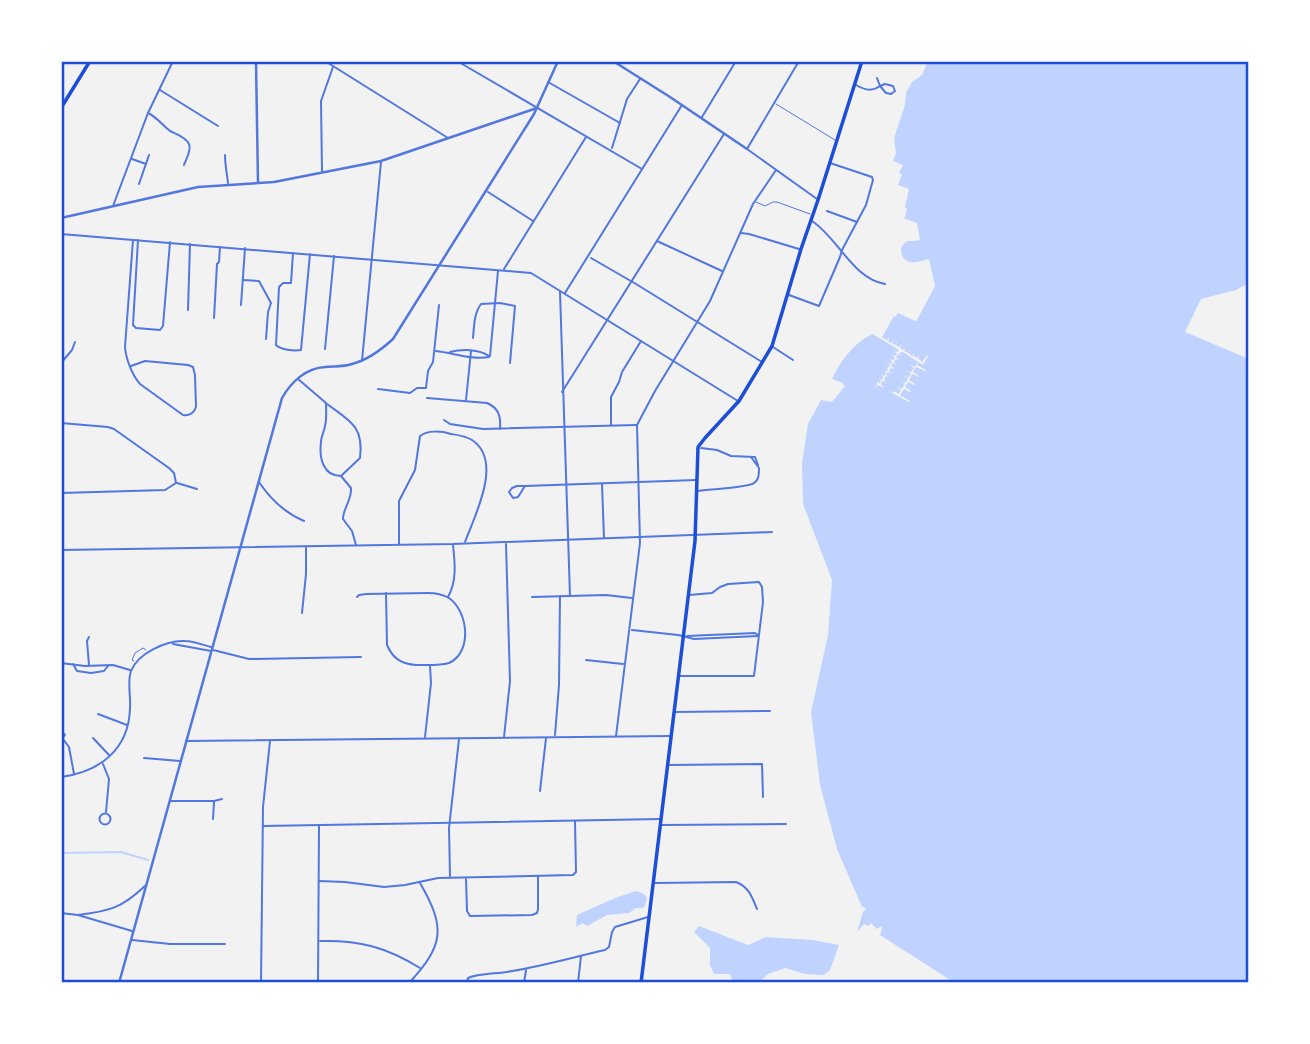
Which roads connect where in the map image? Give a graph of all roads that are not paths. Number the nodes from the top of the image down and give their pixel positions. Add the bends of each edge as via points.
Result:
1 (90, 61) edge
2 (173, 61) edge
3 (256, 61) edge
4 (325, 61) edge
5 (457, 61) edge
6 (558, 61) edge
7 (736, 61) edge
8 (799, 61) edge
9 (862, 61) edge
10 (615, 62) edge
11 (333, 67) junction
12 (640, 78) junction
13 (877, 78) dead end
14 (548, 82) junction
15 (855, 85) junction
16 (159, 90) junction
17 (774, 102) junction
18 (682, 105) junction
19 (61, 108) edge
20 (537, 108) junction
21 (148, 113) junction
22 (701, 118) junction
23 (620, 123) junction
24 (218, 126) dead end
25 (724, 133) junction
26 (586, 136) junction
27 (449, 138) junction
28 (837, 141) junction
29 (747, 149) junction
30 (611, 150) junction
31 (225, 155) dead end
32 (149, 156) dead end
33 (131, 158) junction
34 (381, 161) junction
35 (830, 163) junction
36 (146, 164) junction
37 (184, 165) dead end
38 (643, 169) junction
39 (776, 170) junction
40 (322, 172) junction
41 (258, 183) junction
42 (139, 184) dead end
43 (229, 184) junction
44 (486, 191) junction
45 (818, 200) junction
46 (754, 201) junction
47 (113, 206) junction
48 (827, 211) dead end
49 (812, 217) junction
50 (61, 218) edge
51 (534, 221) junction
52 (858, 222) junction
53 (62, 232) edge
54 (740, 233) junction
55 (133, 239) junction
56 (138, 239) junction
57 (656, 241) junction
58 (170, 242) junction
59 (190, 243) junction
60 (220, 246) junction
61 (246, 248) junction
62 (800, 249) junction
63 (842, 250) junction
64 (293, 252) junction
65 (310, 253) junction
66 (334, 256) junction
67 (589, 257) junction
68 (372, 258) junction
69 (440, 265) junction
70 (498, 270) junction
71 (503, 270) junction
72 (723, 271) junction
73 (243, 280) junction
74 (631, 281) junction
75 (885, 284) dead end
76 (559, 291) junction
77 (565, 294) junction
78 (788, 295) junction
79 (494, 303) junction
80 (241, 305) dead end
81 (439, 305) dead end
82 (188, 310) dead end
83 (214, 318) dead end
84 (607, 320) junction
85 (698, 322) junction
86 (473, 338) dead end
87 (266, 340) dead end
88 (642, 340) junction
89 (75, 342) dead end
90 (772, 346) junction
91 (325, 349) dead end
92 (435, 351) junction
93 (471, 351) junction
94 (449, 352) junction
95 (490, 356) junction
96 (470, 357) junction
97 (674, 360) junction
98 (793, 360) dead end
99 (362, 361) junction
100 (763, 362) junction
101 (61, 363) edge
102 (510, 363) dead end
103 (131, 366) junction
104 (298, 379) junction
105 (379, 388) dead end
106 (562, 392) junction
107 (427, 398) dead end
108 (466, 401) junction
109 (739, 401) junction
110 (326, 403) junction
111 (444, 420) dead end
112 (61, 423) edge
113 (637, 425) junction
114 (611, 426) junction
115 (564, 428) junction
116 (499, 429) junction
117 (698, 447) junction
118 (341, 477) junction
119 (697, 480) junction
120 (258, 481) junction
121 (638, 482) junction
122 (176, 483) junction
123 (602, 483) junction
124 (565, 484) junction
125 (525, 486) junction
126 (197, 489) dead end
127 (696, 491) junction
128 (61, 493) edge
129 (304, 522) dead end
130 (772, 532) dead end
131 (695, 536) junction
132 (640, 537) junction
133 (604, 538) junction
134 (568, 540) junction
135 (506, 542) junction
136 (453, 544) junction
137 (464, 544) junction
138 (399, 545) junction
139 (356, 546) junction
140 (240, 547) junction
141 (306, 547) junction
142 (61, 550) edge
143 (386, 593) junction
144 (688, 595) junction
145 (560, 596) junction
146 (570, 596) junction
147 (357, 597) dead end
148 (448, 597) junction
149 (532, 597) dead end
150 (633, 598) junction
151 (302, 613) dead end
152 (630, 630) junction
153 (759, 635) junction
154 (683, 636) junction
155 (89, 637) dead end
156 (188, 641) junction
157 (172, 643) junction
158 (187, 645) junction
159 (212, 649) junction
160 (148, 652) junction
161 (361, 657) dead end
162 (586, 660) dead end
163 (61, 663) edge
164 (136, 663) junction
165 (73, 664) junction
166 (109, 664) junction
167 (625, 664) junction
168 (430, 665) junction
169 (89, 666) junction
170 (131, 671) junction
171 (678, 676) junction
172 (770, 711) dead end
173 (674, 712) junction
174 (98, 714) dead end
175 (128, 726) junction
176 (61, 730) edge
177 (616, 736) junction
178 (671, 736) junction
179 (459, 737) junction
180 (504, 737) junction
181 (547, 737) junction
182 (555, 737) junction
183 (93, 738) dead end
184 (425, 738) junction
185 (62, 740) edge
186 (270, 740) junction
187 (186, 741) junction
188 (110, 756) junction
189 (144, 758) dead end
190 (180, 761) junction
191 (102, 763) junction
192 (668, 765) junction
193 (74, 775) junction
194 (61, 777) edge
195 (540, 791) dead end
196 (763, 797) dead end
197 (222, 799) dead end
198 (169, 801) junction
199 (214, 801) junction
200 (106, 813) dead end
201 (662, 818) junction
202 (213, 819) dead end
203 (575, 820) junction
204 (450, 822) junction
205 (786, 824) dead end
206 (319, 825) junction
207 (661, 825) junction
208 (263, 826) junction
209 (538, 876) junction
210 (450, 877) junction
211 (466, 877) junction
212 (319, 881) junction
213 (419, 883) junction
214 (654, 883) junction
215 (146, 884) junction
216 (757, 909) dead end
217 (61, 914) edge
218 (78, 915) junction
219 (650, 917) junction
220 (133, 932) junction
221 (131, 939) junction
222 (318, 941) junction
223 (225, 944) dead end
224 (582, 955) junction
225 (421, 969) junction
226 (526, 969) junction
227 (119, 983) edge
228 (261, 983) edge
229 (318, 983) edge
230 (409, 983) edge
231 (467, 983) edge
232 (524, 983) edge
233 (578, 983) edge
234 (641, 983) edge

1 - 19 main road
2 - 16 street
3 - 41 street
4 - 11 street
5 - 20 street
6 - 14 street
7 - 22 street
8 - 17 street
9 - 15 main road
10 - 12 street
11 - 27 street
11 - 40 street via 321,101
12 - 18 street
12 - 23 street
13 - 15 street via 880,86 871,90
14 - 20 street
14 - 23 street
15 - 28 main road
16 - 21 street
16 - 24 street
17 - 28 lane
17 - 29 street
18 - 22 street
18 - 38 street
20 - 26 street
20 - 27 street
20 - 44 street
21 - 33 street
21 - 37 street via 190,144
22 - 25 street
23 - 30 street
25 - 29 street
25 - 57 street
26 - 30 street
26 - 51 street
27 - 34 street
28 - 35 main road
29 - 39 street
30 - 38 street
31 - 43 street
32 - 36 street
33 - 36 street
33 - 47 street
34 - 40 street
34 - 68 street
35 - 45 main road
35 - 52 street via 873,178
36 - 42 street
38 - 67 street
39 - 45 street
39 - 46 street
40 - 41 street
41 - 43 street
43 - 47 street
44 - 51 street
44 - 69 street
45 - 49 main road
46 - 49 lane via 765,206 777,202
46 - 54 street
47 - 50 street
48 - 52 street
49 - 62 main road
49 - 63 street
51 - 71 street
52 - 63 street
53 - 55 street
54 - 62 street
54 - 72 street
55 - 56 street
55 - 103 street via 125,347
56 - 58 street
56 - 58 street via 135,328 163,328
57 - 72 street
57 - 74 street
58 - 59 street
59 - 60 street
59 - 82 street
60 - 61 street
60 - 83 street
61 - 64 street
61 - 73 street
62 - 78 main road
63 - 75 street via 862,274
63 - 78 street via 819,306
64 - 65 street
64 - 65 street via 291,283 279,287 275,343 279,348 300,350
65 - 66 street
66 - 68 street
66 - 91 street
67 - 74 street
67 - 77 street
68 - 69 street
68 - 99 street
69 - 70 street
69 - 99 street via 393,338
70 - 71 street
70 - 79 street
71 - 76 street via 531,273
72 - 85 street
73 - 80 street
73 - 87 street via 259,281 270,301
74 - 84 street
74 - 85 street
76 - 77 street
76 - 106 street
77 - 84 street
78 - 90 main road
79 - 86 street via 479,306
79 - 95 street
79 - 102 street via 515,306
81 - 92 street
84 - 88 street
84 - 106 street
85 - 97 street
85 - 100 street
88 - 97 street
88 - 114 street via 610,399
89 - 101 street
90 - 98 street
90 - 100 main road
92 - 94 street
92 - 105 street via 425,389 410,393
93 - 94 street
93 - 95 street
93 - 96 street
94 - 96 street
95 - 96 street
96 - 108 street
97 - 109 street
97 - 113 street
99 - 104 street via 314,369
100 - 109 main road
103 - 103 street via 140,384 181,414 194,412 192,367 145,361
104 - 110 street
104 - 120 street via 281,402
106 - 115 street
107 - 108 street
108 - 116 street via 495,407
109 - 117 main road
110 - 118 street via 321,459 330,474
110 - 118 street via 351,421 359,434 360,458
111 - 116 street via 474,429
112 - 122 street via 114,429 169,468
113 - 114 street
113 - 121 street
114 - 115 street
115 - 116 street
115 - 124 street
117 - 119 main road
117 - 127 street via 751,457 759,466 759,475 753,484
118 - 139 street via 350,485 343,519
119 - 121 street
119 - 127 main road
120 - 129 street via 282,508
120 - 140 street
121 - 123 street
121 - 132 street
122 - 126 street
122 - 128 street via 165,490
123 - 124 street
123 - 133 street
124 - 125 street
124 - 134 street
125 - 125 street via 512,488 510,496 516,498
127 - 131 main road
130 - 131 street
131 - 132 street
131 - 144 main road
132 - 133 street
132 - 150 street
133 - 134 street
134 - 135 street
134 - 146 street
135 - 137 street
135 - 180 street via 510,681
136 - 137 street
136 - 138 street
136 - 148 street via 455,579
137 - 138 street via 484,493 482,451 466,437 424,432 419,436 415,470 399,502
138 - 139 street
139 - 141 street
140 - 141 street
140 - 142 street
140 - 159 street
141 - 151 street
143 - 147 street
143 - 148 street
143 - 168 street via 387,640 392,654 403,663
144 - 153 street via 712,593 728,584 759,582 763,606
144 - 154 main road
145 - 146 street
145 - 149 street
145 - 182 street
146 - 150 street
148 - 168 street via 462,615 464,645 449,663
150 - 152 street
152 - 154 street
152 - 167 street
153 - 154 street
153 - 171 street via 754,676
154 - 171 main road
155 - 169 street
156 - 157 street
156 - 158 street
156 - 159 street
157 - 158 street
157 - 160 street
158 - 159 street
159 - 161 street via 249,659
159 - 187 street
160 - 164 street
160 - 164 lane via 143,648 135,653 132,660
162 - 167 street
163 - 165 street
164 - 170 street
165 - 166 street via 77,671 91,673 104,671
165 - 169 street
166 - 169 street
166 - 170 street
167 - 177 street
168 - 184 street
170 - 175 street
171 - 173 main road
172 - 173 street
173 - 178 main road
174 - 175 street
175 - 188 street
176 - 185 street
177 - 178 street
177 - 182 street
178 - 192 main road
179 - 180 street
179 - 184 street
179 - 204 street
180 - 181 street
181 - 182 street
181 - 195 street
183 - 188 street
184 - 186 street
185 - 193 street via 69,747
186 - 187 street
186 - 208 street
187 - 190 street
188 - 191 street
189 - 190 street
190 - 198 street
191 - 193 street
191 - 200 street via 109,779
192 - 196 street via 762,764
192 - 201 main road
193 - 194 street
197 - 199 street
198 - 199 street
198 - 215 street
199 - 202 street
201 - 203 street
201 - 207 main road
203 - 204 street
203 - 209 street via 575,874
204 - 206 street
204 - 210 street
205 - 207 street
206 - 208 street
206 - 212 street
207 - 214 main road
208 - 228 street
209 - 211 street
209 - 211 street via 537,913 470,916
210 - 211 street
210 - 213 street
212 - 213 street via 384,887
212 - 222 street
213 - 225 street via 433,908 438,931 434,950
214 - 216 street via 736,882 748,890
214 - 219 main road
215 - 218 street via 117,907
215 - 220 street
217 - 218 street
218 - 220 street
219 - 224 street via 617,925 607,949
219 - 234 main road
220 - 221 street
221 - 223 street
221 - 227 street
222 - 225 street via 377,947
222 - 229 street
224 - 226 street
224 - 233 street
225 - 230 street
226 - 231 street via 469,977
226 - 232 street

